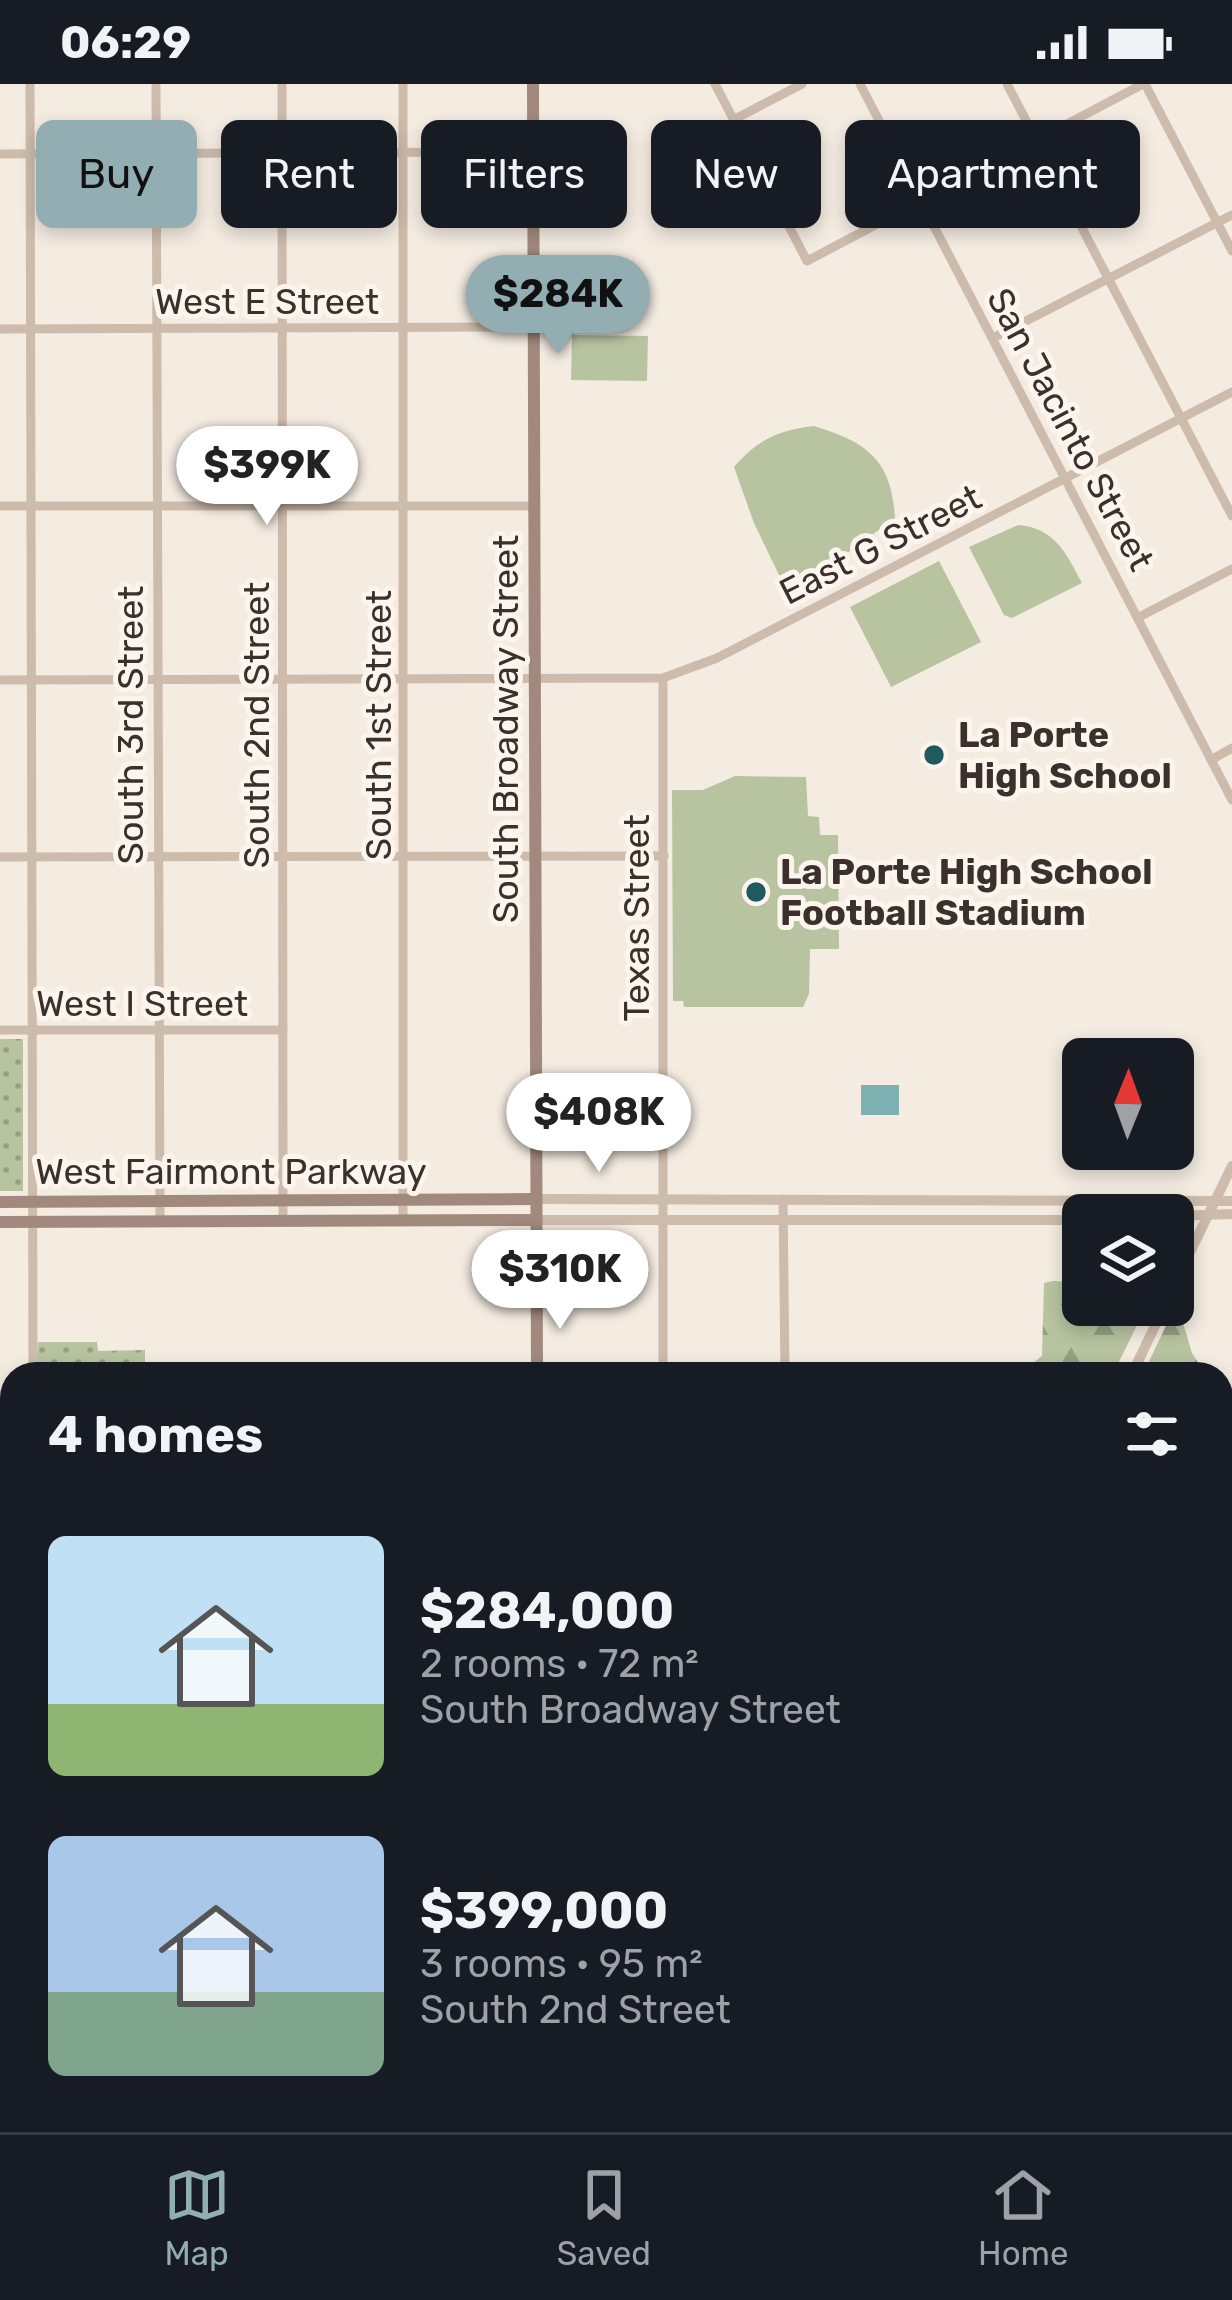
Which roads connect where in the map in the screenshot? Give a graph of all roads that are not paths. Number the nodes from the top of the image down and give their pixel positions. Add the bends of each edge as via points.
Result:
1 (30, 84) edge
2 (156, 84) edge
3 (282, 84) edge
4 (403, 84) edge
5 (533, 84) edge
6 (715, 84) edge
7 (802, 84) edge
8 (860, 84) edge
9 (1006, 84) edge
10 (1144, 84) edge
11 (156, 120) edge
12 (282, 120) edge
13 (533, 120) edge
14 (733, 120) joint
15 (878, 120) edge
16 (1025, 120) edge
17 (1075, 120) edge
18 (397, 151) edge
19 (403, 151) junction
20 (421, 151) edge
21 (0, 154) edge
22 (30, 154) junction
23 (36, 154) edge
24 (1232, 215) edge
25 (1218, 222) junction
26 (156, 228) edge
27 (282, 228) edge
28 (533, 228) edge
29 (789, 228) edge
30 (869, 228) edge
31 (934, 228) edge
32 (1082, 228) edge
33 (1232, 250) edge
34 (1108, 279) junction
35 (405, 327) junction
36 (534, 327) junction
37 (0, 328) edge
38 (30, 328) junction
39 (156, 328) junction
40 (282, 328) junction
41 (993, 338) junction
42 (1232, 392) edge
43 (1180, 419) junction
44 (1065, 478) junction
45 (0, 506) edge
46 (29, 506) junction
47 (157, 506) junction
48 (282, 506) junction
49 (405, 506) junction
50 (535, 506) junction
51 (1232, 516) edge
52 (1232, 569) edge
53 (1139, 617) junction
54 (663, 678) junction
55 (283, 679) junction
56 (404, 679) junction
57 (535, 679) junction
58 (0, 680) edge
59 (31, 680) junction
60 (157, 680) junction
61 (1232, 748) edge
62 (1211, 760) junction
63 (1232, 800) edge
64 (284, 855) junction
65 (405, 855) junction
66 (158, 856) junction
67 (534, 856) junction
68 (664, 856) junction
69 (0, 857) edge
70 (32, 857) junction
71 (0, 1030) edge
72 (31, 1030) junction
73 (159, 1030) junction
74 (283, 1030) junction
75 (1230, 1171) edge
76 (1232, 1192) edge
77 (535, 1198) junction
78 (921, 1198) junction
79 (465, 1199) junction
80 (664, 1199) junction
81 (783, 1199) junction
82 (404, 1200) junction
83 (1215, 1200) junction
84 (1232, 1201) edge
85 (0, 1202) edge
86 (31, 1202) junction
87 (159, 1202) junction
88 (284, 1202) junction
89 (1232, 1214) edge
90 (1207, 1216) junction
91 (1194, 1217) edge
92 (535, 1220) junction
93 (784, 1220) junction
94 (920, 1220) junction
95 (1062, 1220) edge
96 (160, 1221) junction
97 (284, 1221) junction
98 (403, 1221) junction
99 (465, 1221) junction
100 (665, 1221) junction
101 (0, 1222) edge
102 (31, 1222) junction
103 (1194, 1242) edge
104 (1155, 1326) edge
105 (33, 1362) edge
106 (537, 1362) edge
107 (663, 1362) edge
108 (785, 1362) edge
109 (1138, 1362) edge

1 - 22 street
2 - 11 street, South 3rd Street
3 - 12 street, South 2nd Street
4 - 19 street, South 1st Street
5 - 13 main road, South Broadway Street
6 - 14 street
7 - 14 street
8 - 15 street, San Jacinto Street
9 - 16 street
10 - 17 street
10 - 25 street
18 - 19 street
19 - 20 street
19 - 35 street, South 1st Street
21 - 22 street
22 - 23 street
22 - 38 street
24 - 25 street
25 - 33 street
25 - 34 street
26 - 39 street, South 3rd Street
27 - 40 street, South 2nd Street
28 - 36 main road, South Broadway Street
29 - 30 street via 806,261
31 - 41 street, San Jacinto Street
32 - 34 street
34 - 41 street
34 - 43 street
35 - 36 street, West E Street
35 - 40 street, West E Street
35 - 49 street, South 1st Street
36 - 50 main road, South Broadway Street
37 - 38 street, West E Street
38 - 39 street, West E Street
38 - 46 street
39 - 40 street, West E Street
39 - 47 street, South 3rd Street
40 - 48 street, South 2nd Street
41 - 44 street, San Jacinto Street
42 - 43 street, East G Street
43 - 44 street, East G Street
43 - 51 street
44 - 53 street, San Jacinto Street
44 - 54 street, East G Street via 717,658
45 - 46 street
46 - 47 street
46 - 59 street
47 - 48 street
47 - 60 street, South 3rd Street
48 - 49 street
48 - 55 street, South 2nd Street
49 - 50 street
49 - 56 street, South 1st Street
50 - 57 main road, South Broadway Street
52 - 53 street
53 - 62 street, San Jacinto Street
54 - 57 street, East G Street
54 - 68 street, Texas Street
55 - 56 street, East G Street
55 - 60 street, East G Street
55 - 64 street, South 2nd Street
56 - 57 street, East G Street
56 - 65 street, South 1st Street
57 - 67 main road, South Broadway Street
58 - 59 street, East G Street
59 - 60 street, East G Street
59 - 70 street
60 - 66 street, South 3rd Street
61 - 62 street
62 - 63 street, San Jacinto Street
64 - 65 street
64 - 66 street
64 - 74 street, South 2nd Street
65 - 67 street
65 - 82 street, South 1st Street
66 - 70 street
66 - 73 street, South 3rd Street
67 - 68 street
67 - 77 main road, South Broadway Street
68 - 80 street, Texas Street
69 - 70 street
70 - 72 street
71 - 72 street, West I Street
72 - 73 street, West I Street
72 - 86 street
73 - 74 street, West I Street
73 - 87 street, South 3rd Street
74 - 88 street, South 2nd Street
75 - 76 street
75 - 83 street
77 - 79 main road, West Fairmont Parkway
77 - 80 street
77 - 92 main road, South Broadway Street
78 - 81 street
78 - 83 street
78 - 94 street
79 - 82 main road, West Fairmont Parkway
79 - 99 main road
80 - 81 street
80 - 100 street, Texas Street
81 - 93 street
82 - 88 main road, West Fairmont Parkway
82 - 98 street, South 1st Street
83 - 84 street
83 - 90 street
85 - 86 main road, West Fairmont Parkway
86 - 87 main road, West Fairmont Parkway
86 - 102 street
87 - 88 main road, West Fairmont Parkway
87 - 96 street, South 3rd Street
88 - 97 street, South 2nd Street
89 - 90 street
90 - 91 street
90 - 103 street
92 - 99 main road, West Fairmont Parkway
92 - 100 street
92 - 106 main road, South Broadway Street
93 - 94 street
93 - 100 street
93 - 108 street
94 - 95 street
96 - 97 main road, West Fairmont Parkway
96 - 102 main road, West Fairmont Parkway
97 - 98 main road, West Fairmont Parkway
98 - 99 main road, West Fairmont Parkway
100 - 107 street, Texas Street
101 - 102 main road, West Fairmont Parkway
102 - 105 street
104 - 109 street

